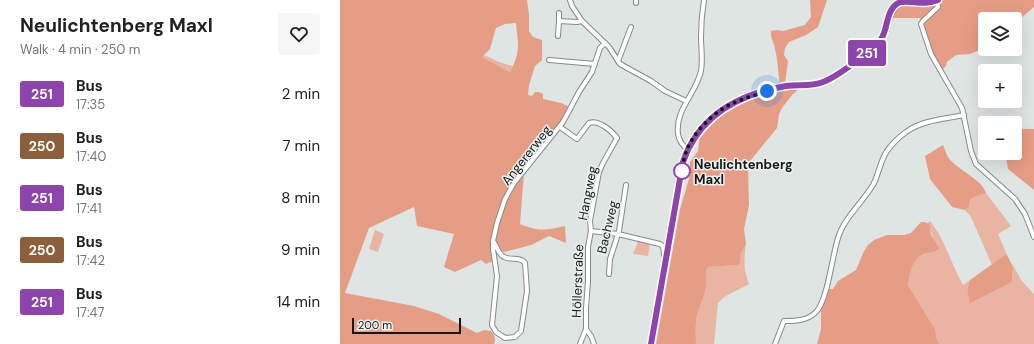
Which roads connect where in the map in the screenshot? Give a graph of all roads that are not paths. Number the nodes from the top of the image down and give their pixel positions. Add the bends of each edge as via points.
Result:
1 (570, 0) edge
2 (704, 0) edge
3 (938, 0) edge
4 (559, 13) dead end
5 (559, 21) junction
6 (582, 21) junction
7 (631, 27) dead end
8 (558, 36) dead end
9 (605, 43) junction
10 (549, 60) dead end
11 (618, 61) junction
12 (595, 64) junction
13 (686, 101) junction
14 (964, 115) junction
15 (560, 128) junction
16 (617, 138) joint
17 (687, 149) junction
18 (626, 185) dead end
19 (591, 231) junction
20 (618, 234) junction
21 (1034, 237) edge
22 (493, 241) junction
23 (667, 257) junction
24 (609, 274) dead end
25 (586, 329) junction
26 (580, 344) edge
27 (594, 344) edge
28 (651, 344) edge
29 (775, 344) edge

1 - 6 street
2 - 13 street via 701,70
3 - 14 street via 938,7 921,24 932,54 959,101
3 - 17 main road via 927,3 906,1 897,4 890,12 879,43 843,70 816,85 777,88 723,108 709,120
4 - 5 street
5 - 6 street
5 - 8 street
6 - 9 street
7 - 11 street
9 - 11 street
9 - 12 street, Angererweg via 600,48
10 - 12 street
11 - 13 street via 665,91
12 - 15 street, Angererweg
13 - 17 street via 678,128 680,141
14 - 21 street via 976,164 1015,199 1028,219
14 - 29 street via 915,127 892,145 873,184 839,234 820,306 806,319 784,321
15 - 16 street, Angererweg via 577,139 589,123 594,122
15 - 22 street, Angererweg via 511,188 505,199
16 - 19 street, Hangweg via 599,172 590,221
17 - 23 main road
18 - 20 street, Bachweg
19 - 20 street, Höllerstraße
19 - 25 street, Höllerstraße via 588,243
20 - 23 street, Höllerstraße via 662,244 664,255
20 - 24 street, Bachweg via 610,259
22 - 22 street, Angererweg via 497,276 493,327 501,336 512,338 522,329 527,291 525,263 521,259 504,257
23 - 28 main road
25 - 26 street
25 - 27 street, Höllerstraße

